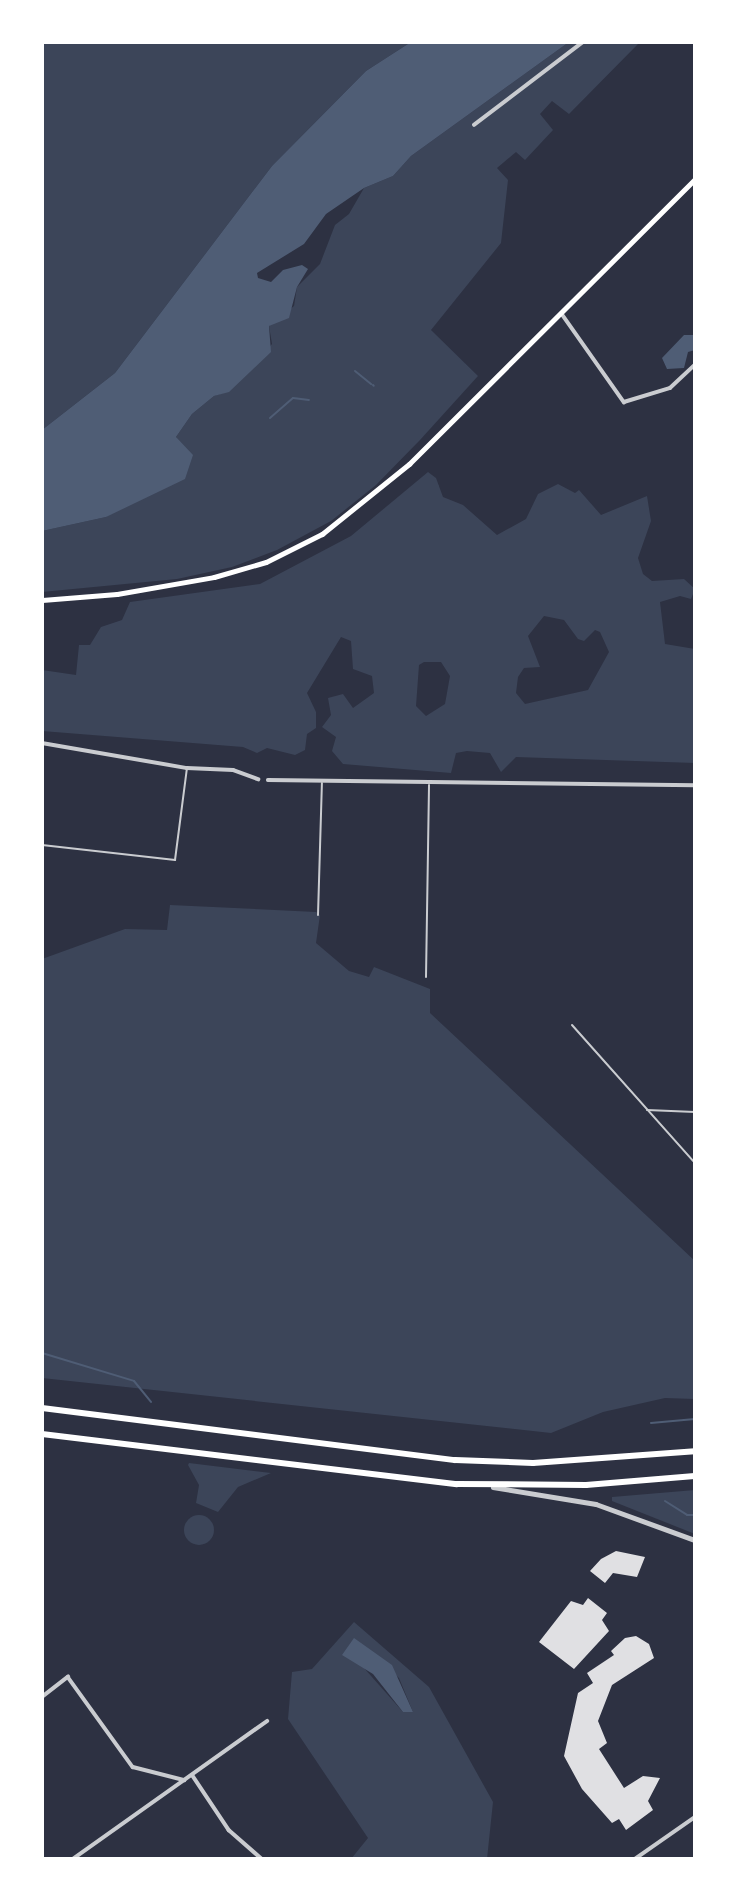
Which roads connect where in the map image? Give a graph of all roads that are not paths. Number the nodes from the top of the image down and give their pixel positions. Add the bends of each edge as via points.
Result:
1 (583, 42) edge
2 (474, 125) dead end
3 (695, 178) edge
4 (562, 314) junction
5 (695, 365) edge
6 (42, 600) edge
7 (42, 743) edge
8 (187, 768) junction
9 (258, 779) dead end
10 (268, 780) dead end
11 (322, 782) junction
12 (429, 785) junction
13 (695, 785) edge
14 (42, 845) edge
15 (318, 915) dead end
16 (426, 977) dead end
17 (572, 1025) dead end
18 (647, 1110) junction
19 (695, 1112) edge
20 (695, 1163) edge
21 (42, 1409) edge
22 (42, 1434) edge
23 (695, 1451) edge
24 (695, 1476) edge
25 (489, 1486) junction
26 (695, 1540) edge
27 (42, 1697) edge
28 (267, 1721) dead end
29 (193, 1776) junction
30 (186, 1781) junction
31 (695, 1817) edge
32 (73, 1859) edge
33 (262, 1859) edge
34 (635, 1859) edge

1 - 2 street
3 - 4 main road
4 - 5 street via 624,402 670,388
4 - 6 main road via 409,464 348,517 266,562 172,585
7 - 8 street
8 - 9 street via 233,770
8 - 14 lane via 175,860
10 - 11 street
11 - 12 street
11 - 15 lane
12 - 13 street
12 - 16 lane
17 - 18 lane
18 - 19 lane
18 - 20 lane
21 - 23 highway via 455,1460 533,1464
22 - 25 highway
24 - 25 highway
25 - 26 street via 596,1504
27 - 30 street via 68,1677 133,1767
28 - 29 street
29 - 30 street
29 - 33 street via 229,1830
30 - 32 street
31 - 34 street

